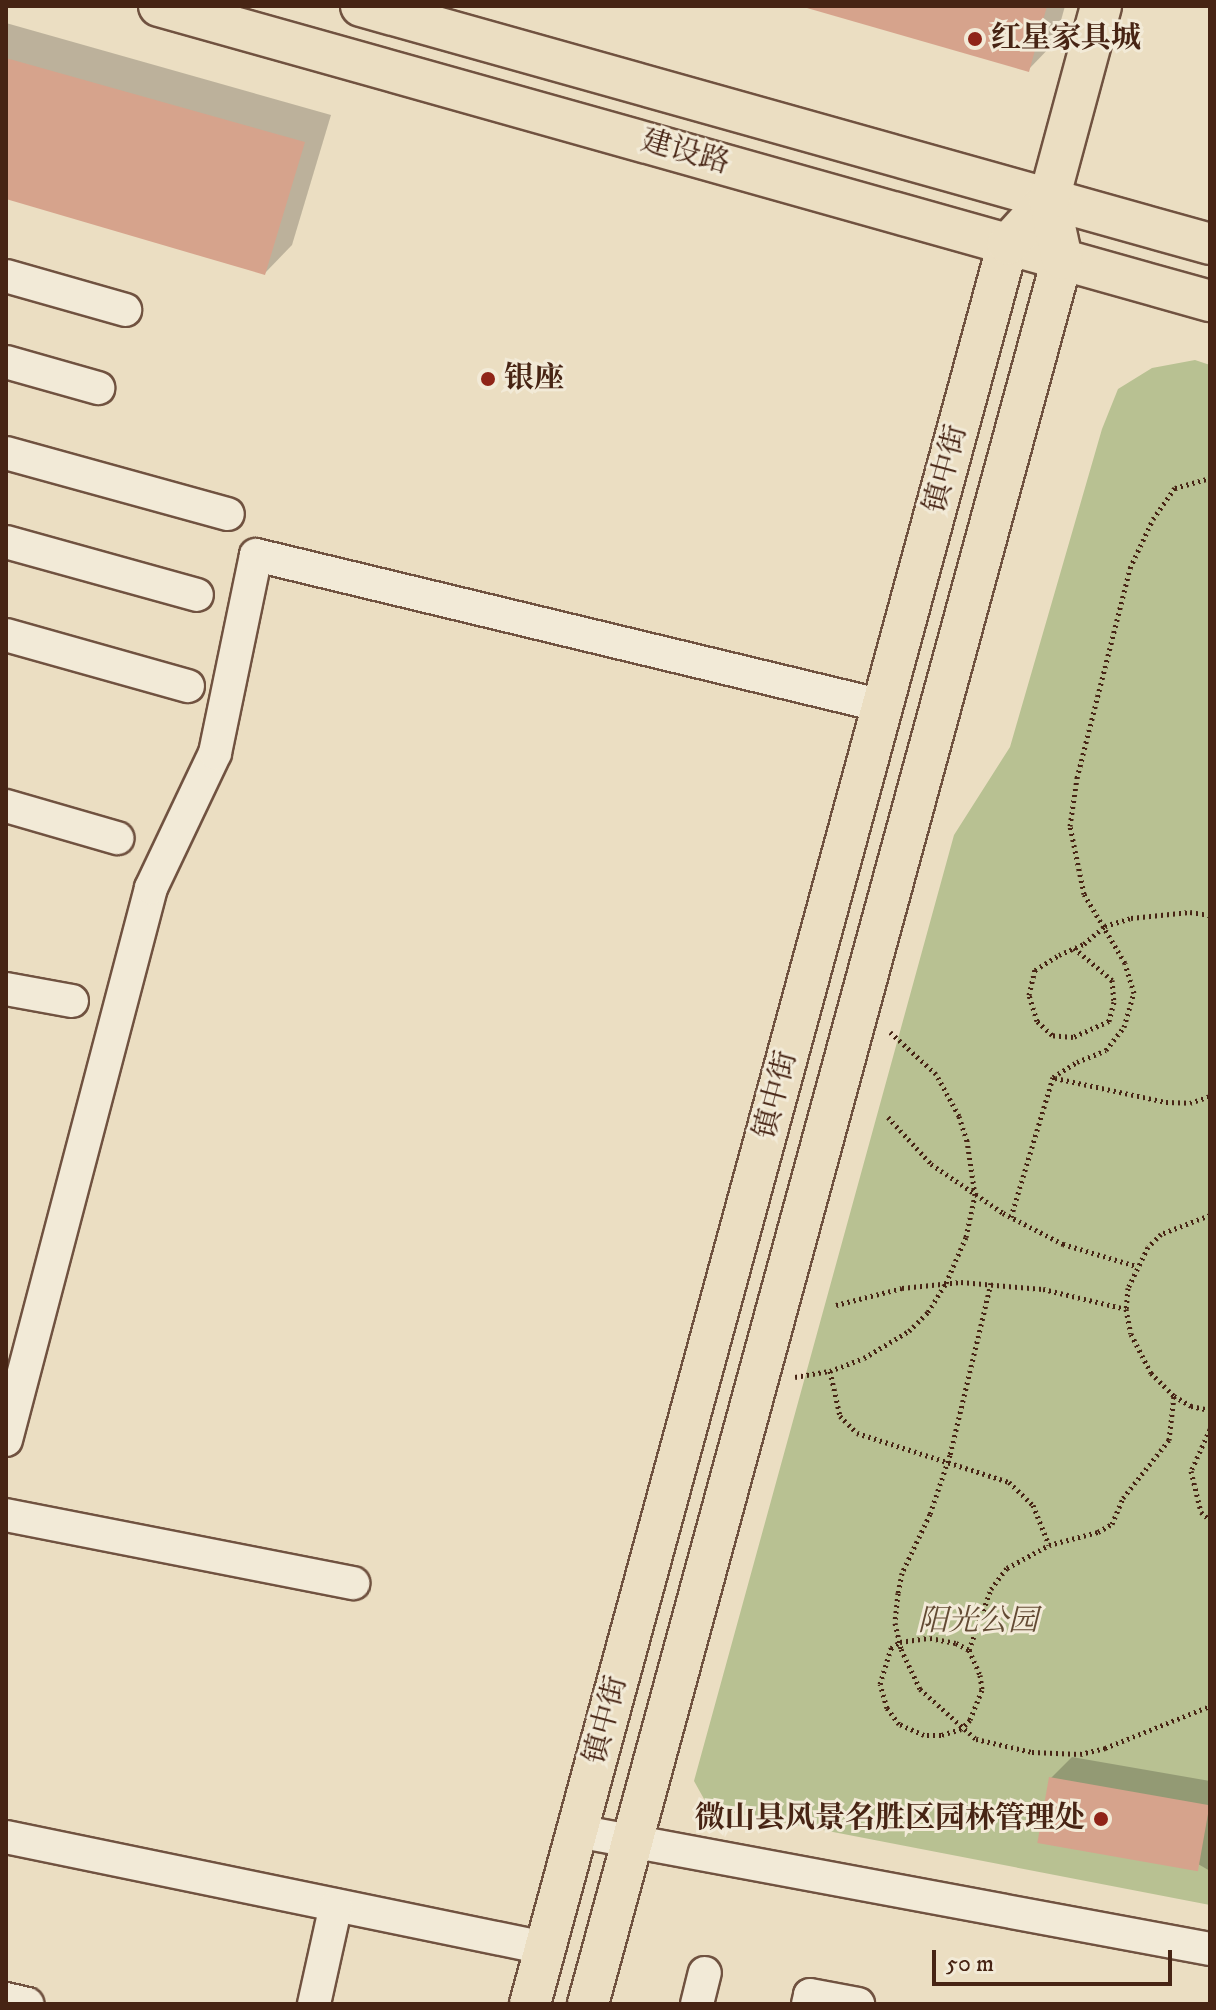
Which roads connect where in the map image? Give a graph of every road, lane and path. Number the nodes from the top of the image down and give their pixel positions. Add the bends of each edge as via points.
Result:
1 (159, 6) edge
2 (361, 6) edge
3 (1101, 6) edge
4 (214, 13) edge
5 (1049, 199) junction
6 (1008, 244) junction
7 (1210, 244) edge
8 (1062, 259) junction
9 (6, 276) edge
10 (1210, 301) edge
11 (125, 310) dead end
12 (6, 362) edge
13 (98, 388) dead end
14 (6, 453) edge
15 (1210, 478) edge
16 (228, 514) dead end
17 (6, 542) edge
18 (197, 595) dead end
19 (6, 635) edge
20 (188, 686) dead end
21 (883, 706) junction
22 (6, 806) edge
23 (117, 838) dead end
24 (1210, 915) edge
25 (1105, 926) junction
26 (1074, 948) junction
27 (6, 989) edge
28 (72, 1001) dead end
29 (858, 1010) junction
30 (1053, 1077) junction
31 (1210, 1096) edge
32 (888, 1117) dead end
33 (975, 1195) junction
34 (1210, 1215) edge
35 (1011, 1217) junction
36 (1136, 1266) junction
37 (946, 1283) junction
38 (991, 1283) junction
39 (836, 1305) dead end
40 (1126, 1309) junction
41 (830, 1371) junction
42 (758, 1377) junction
43 (1174, 1396) junction
44 (1210, 1410) edge
45 (1210, 1429) edge
46 (6, 1440) edge
47 (948, 1461) junction
48 (6, 1515) edge
49 (1210, 1520) edge
50 (1049, 1545) junction
51 (353, 1583) dead end
52 (900, 1642) junction
53 (969, 1650) junction
54 (1210, 1706) edge
55 (961, 1729) junction
56 (577, 1831) junction
57 (6, 1837) edge
58 (632, 1841) junction
59 (336, 1905) junction
60 (545, 1948) junction
61 (1210, 1949) edge
62 (705, 1973) dead end
63 (314, 2004) edge
64 (530, 2004) edge
65 (588, 2004) edge
66 (697, 2004) edge
67 (808, 2004) edge
68 (858, 2004) edge

1 - 4 main road, 建设路
2 - 5 main road, 建设路
3 - 5 main road, 镇中街
4 - 6 main road, 建设路
5 - 6 main road, 镇中街
5 - 7 main road, 建设路
5 - 8 main road, 镇中街
6 - 8 main road, 建设路
6 - 21 main road, 镇中街
8 - 10 main road, 建设路
8 - 29 main road, 镇中街
9 - 11 street
12 - 13 street
14 - 16 street
15 - 25 path via 1175,488 1130,568 1077,778 1070,826 1078,872 1084,894
17 - 18 street
19 - 20 street
21 - 46 street via 256,555 215,753 151,888
21 - 56 main road, 镇中街
22 - 23 street
24 - 25 path via 1131,918
25 - 26 path
25 - 30 path via 1134,993 1124,1027 1106,1050
26 - 26 path via 1035,970 1029,995 1037,1021 1052,1035 1073,1037 1109,1021 1114,1002 1112,980
27 - 28 street
29 - 33 path via 907,1046 950,1095 967,1141
29 - 42 main road, 镇中街
30 - 31 path via 1166,1102 1190,1103
30 - 35 path
32 - 33 path via 931,1164
33 - 35 path
33 - 37 path via 966,1237
34 - 36 path via 1161,1234
35 - 36 path via 1063,1244
36 - 40 path
37 - 38 path
37 - 39 path
37 - 41 path via 928,1312 892,1344
38 - 40 path via 1080,1295
38 - 47 path
40 - 43 path via 1142,1357
41 - 42 path
41 - 47 path via 840,1416 857,1433
42 - 58 main road, 镇中街
43 - 44 path
43 - 50 path via 1169,1440 1123,1498 1112,1524
45 - 49 path via 1191,1471 1201,1512
47 - 50 path via 1023,1492
47 - 52 path via 902,1573 895,1623
48 - 51 street
50 - 53 path via 998,1578
52 - 53 path via 942,1639
52 - 55 path via 920,1689
52 - 55 path via 886,1657 880,1684 893,1717 906,1730 924,1735
53 - 55 path via 982,1690 978,1707
54 - 55 path via 1129,1741 1080,1754 1011,1748 976,1739
56 - 58 street
56 - 60 main road, 镇中街
57 - 59 street
58 - 61 street
58 - 65 main road, 镇中街
59 - 60 street
59 - 63 street
60 - 64 main road, 镇中街
62 - 66 street
67 - 68 street via 810,1995

